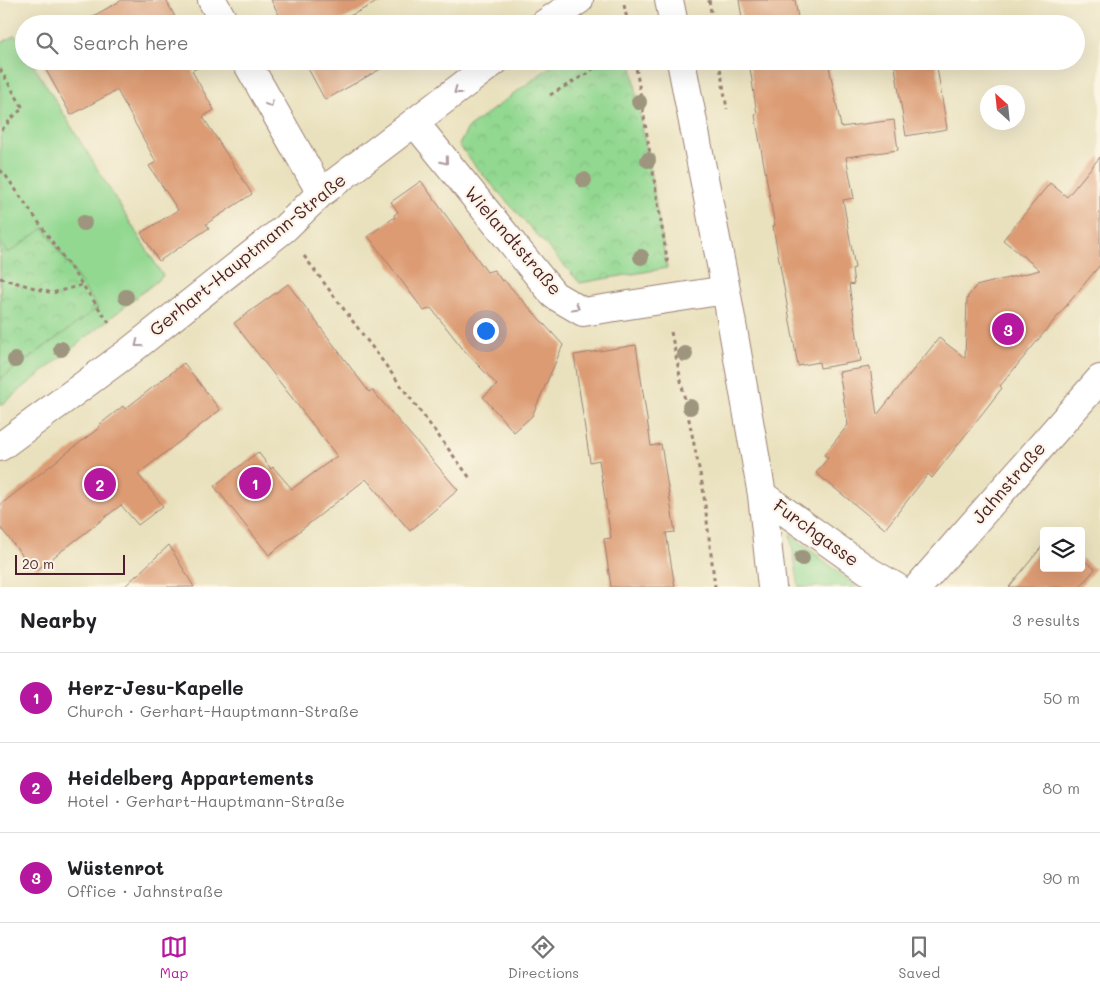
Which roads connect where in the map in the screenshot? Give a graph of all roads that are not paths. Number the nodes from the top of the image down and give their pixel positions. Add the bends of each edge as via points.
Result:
1 (212, 0) edge
2 (579, 0) edge
3 (669, 0) edge
4 (220, 15) edge
5 (557, 15) edge
6 (672, 15) edge
7 (251, 70) edge
8 (483, 70) edge
9 (683, 70) edge
10 (414, 123) junction
11 (322, 193) junction
12 (726, 290) junction
13 (1100, 379) edge
14 (0, 447) edge
15 (762, 495) junction
16 (772, 587) edge
17 (896, 587) edge
18 (918, 587) edge

1 - 4 street
2 - 5 street
3 - 6 street
7 -> 11 street
8 -> 10 street, Gerhart-Hauptmann-Straße
9 - 12 street
10 - 11 street, Gerhart-Hauptmann-Straße
10 -> 12 street, Wielandtstraße via 554,294 583,312
11 -> 14 street, Gerhart-Hauptmann-Straße via 285,228 130,351
12 - 15 street
13 - 18 street, Jahnstraße
15 - 16 street
15 - 17 street, Furchgasse

